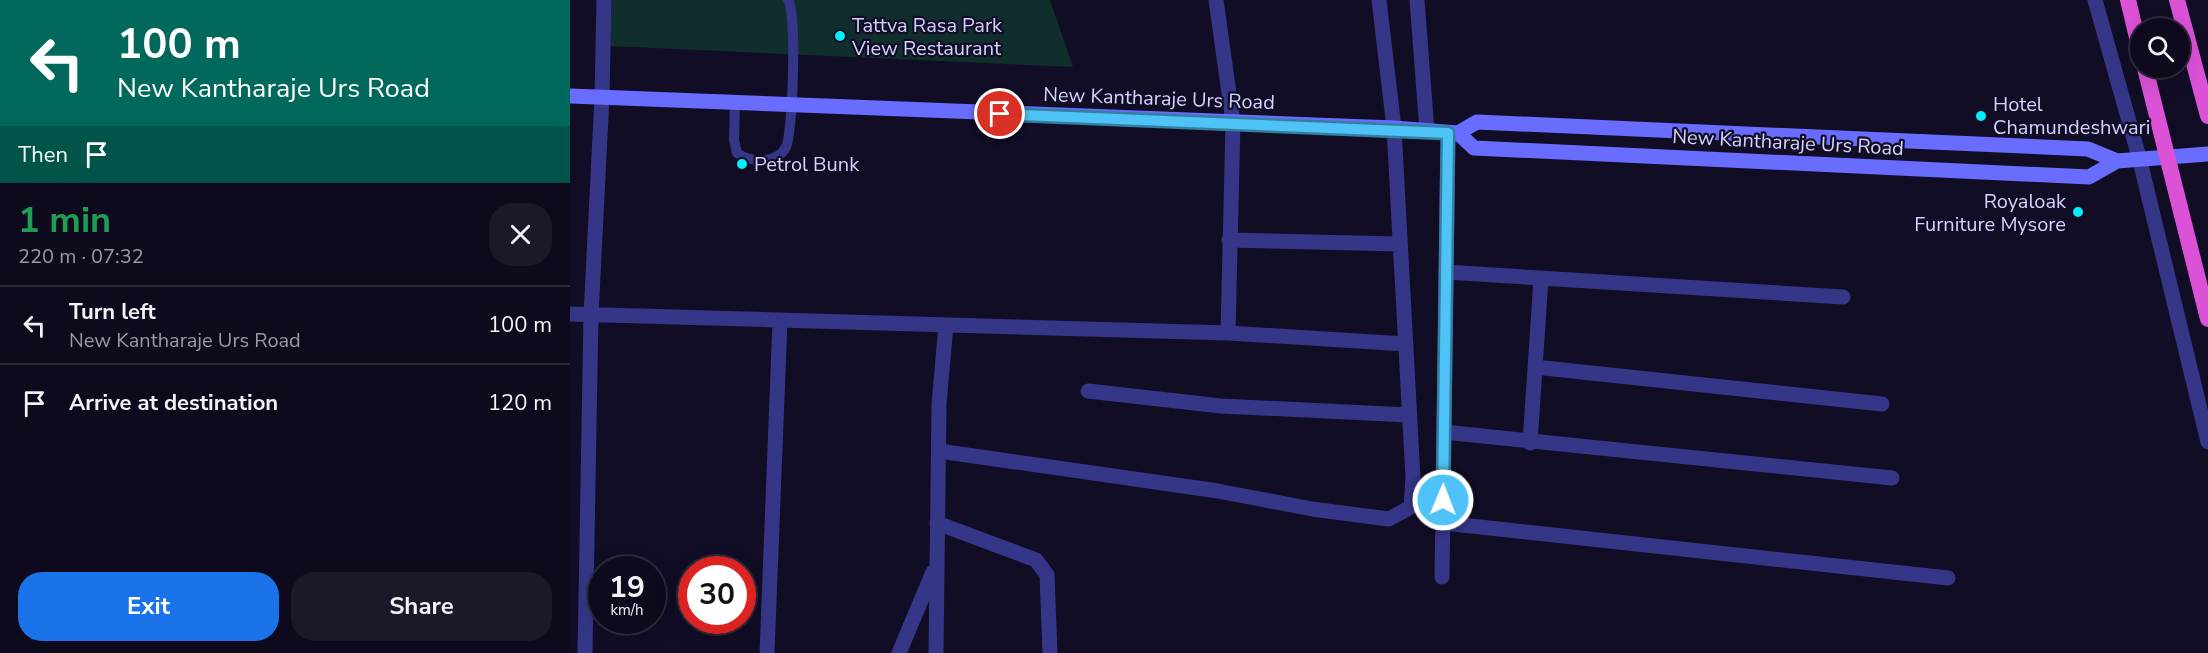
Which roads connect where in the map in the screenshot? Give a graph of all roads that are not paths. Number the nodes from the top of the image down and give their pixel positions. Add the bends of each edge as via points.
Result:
1 (604, 0) edge
2 (788, 0) edge
3 (1216, 0) edge
4 (1379, 0) edge
5 (1417, 0) edge
6 (2095, 0) edge
7 (2128, 0) edge
8 (2177, 0) edge
9 (2132, 18) edge
10 (2148, 78) edge
11 (570, 96) edge
12 (602, 97) junction
13 (735, 104) junction
14 (790, 106) junction
15 (2208, 116) edge
16 (1233, 122) junction
17 (1394, 128) junction
18 (1428, 131) junction
19 (1453, 133) junction
20 (2208, 154) edge
21 (2168, 157) junction
22 (2139, 158) junction
23 (2117, 161) junction
24 (1228, 240) junction
25 (1400, 244) junction
26 (1446, 272) junction
27 (1541, 279) junction
28 (1843, 297) dead end
29 (570, 314) edge
30 (591, 315) junction
31 (2208, 319) edge
32 (780, 321) junction
33 (946, 325) junction
34 (1228, 333) junction
35 (1406, 344) junction
36 (1535, 367) junction
37 (1088, 391) dead end
38 (1882, 404) dead end
39 (1409, 414) junction
40 (1444, 432) junction
41 (2208, 442) edge
42 (1530, 443) junction
43 (939, 451) junction
44 (1892, 477) dead end
45 (936, 523) junction
46 (1443, 523) junction
47 (936, 564) junction
48 (1442, 577) dead end
49 (1948, 578) dead end
50 (585, 653) edge
51 (767, 653) edge
52 (899, 653) edge
53 (936, 653) edge
54 (1050, 653) edge

1 - 12 street
2 - 14 lane via 794,20
3 - 16 street
4 - 17 street
5 - 18 street
6 - 22 street
7 - 9 highway
8 - 15 highway
10 - 21 highway
11 - 12 main road, New Kantharaje Urs Road
12 - 13 main road, New Kantharaje Urs Road
12 - 30 street
13 - 14 main road, New Kantharaje Urs Road
13 - 14 lane via 737,153 746,159 761,160 777,157 786,148
14 - 16 main road, New Kantharaje Urs Road
16 - 17 main road, New Kantharaje Urs Road
16 - 24 street
17 - 18 main road, New Kantharaje Urs Road
17 - 25 street
18 - 19 main road, New Kantharaje Urs Road
19 - 23 main road, New Kantharaje Urs Road via 1477,122 1489,122 2088,149
19 - 23 main road, New Kantharaje Urs Road via 1474,148 2089,177
19 - 26 street
20 - 21 main road, New Kantharaje Urs Road
21 - 22 main road, New Kantharaje Urs Road
21 - 31 highway
22 - 23 main road, New Kantharaje Urs Road
22 - 41 street
24 - 25 street
24 - 34 street
25 - 35 street
26 - 27 street
26 - 40 street
27 - 28 street
27 - 36 street
29 - 30 street
30 - 32 street
30 - 50 street
32 - 33 street
32 - 51 street
33 - 34 street
33 - 43 street
34 - 35 street
35 - 39 street
36 - 38 street
36 - 42 street
37 - 39 street via 1221,406
39 - 43 street via 1411,507 1389,519
40 - 42 street
40 - 46 street
42 - 44 street
43 - 45 street
45 - 47 street
45 - 54 street via 1036,560 1047,575
46 - 48 street
46 - 49 street
47 - 52 street
47 - 53 street

